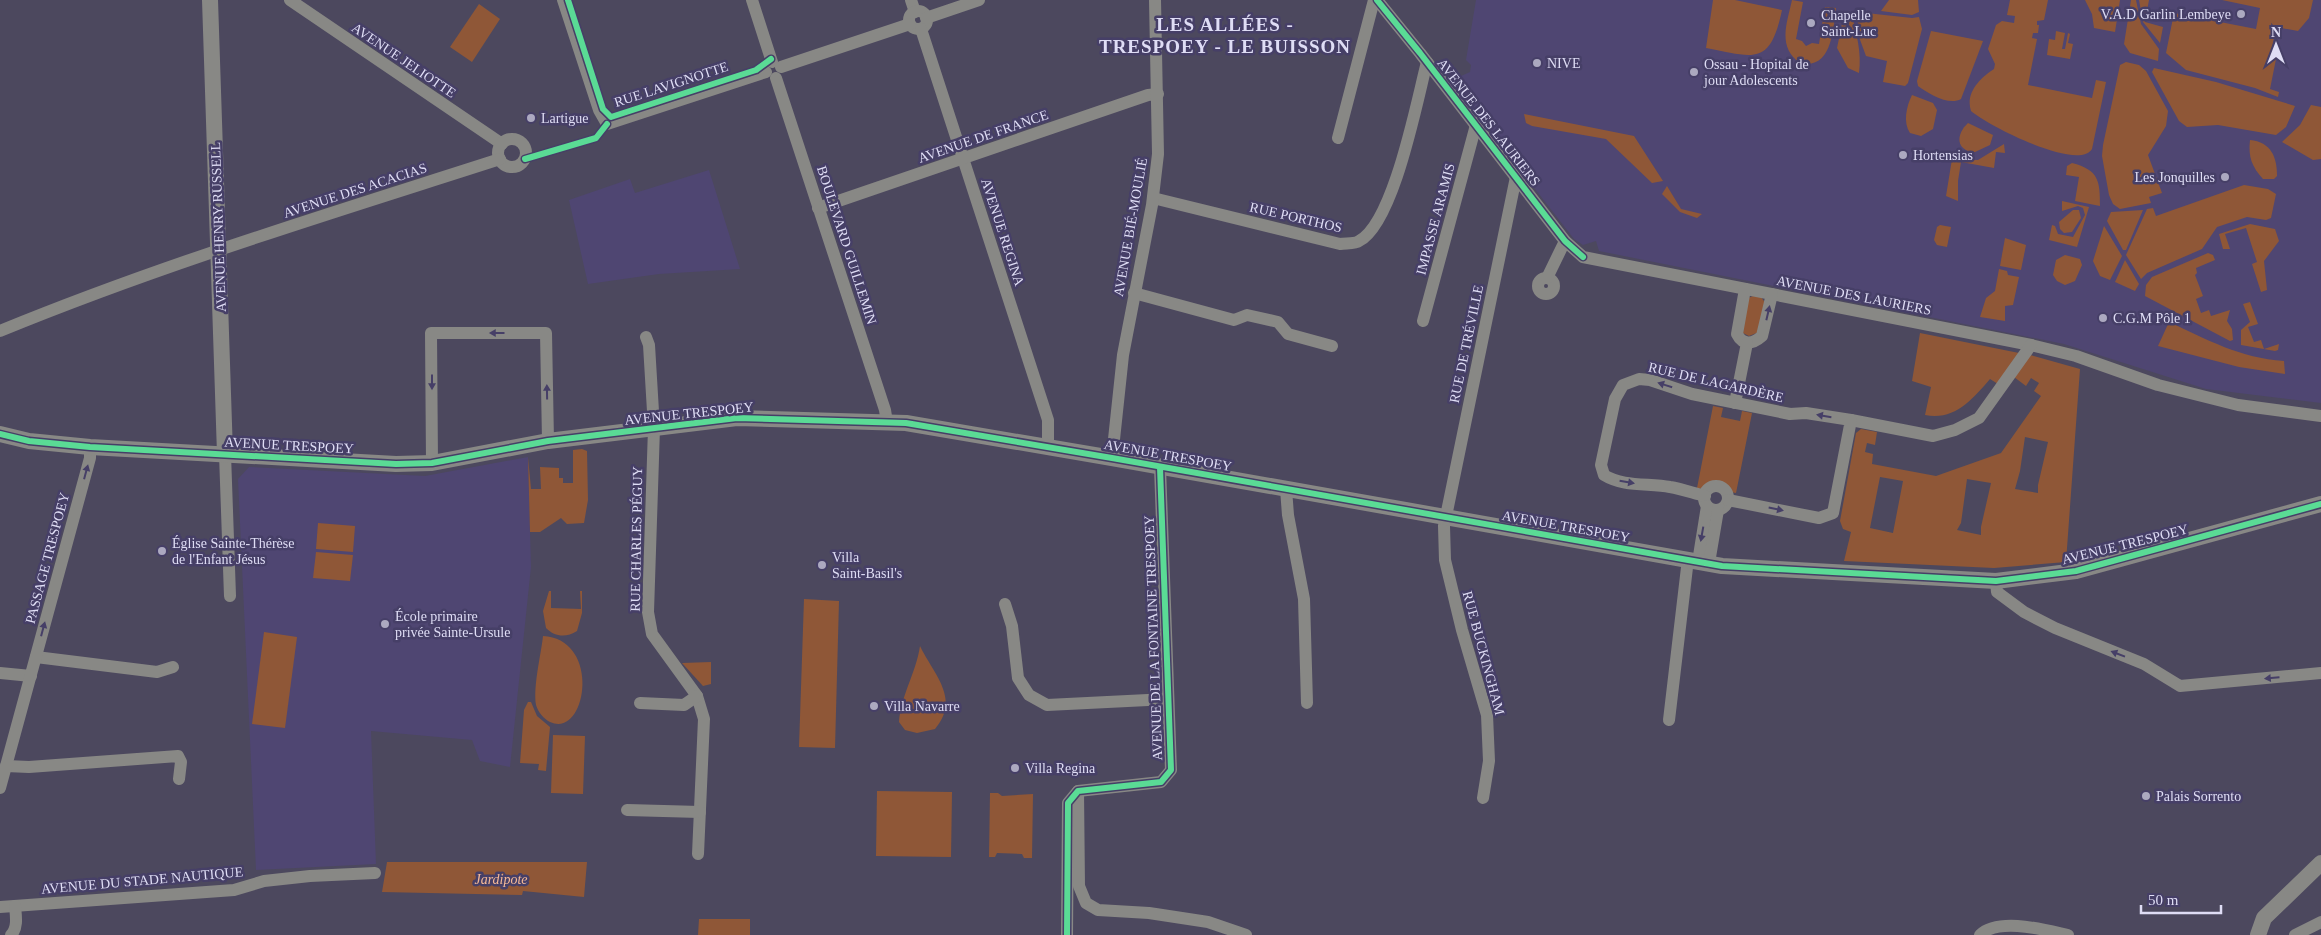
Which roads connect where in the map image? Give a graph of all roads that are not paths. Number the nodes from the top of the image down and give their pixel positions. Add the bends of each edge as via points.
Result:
1 (210, 0) edge
2 (290, 0) edge
3 (563, 0) edge
4 (752, 0) edge
5 (979, 0) edge
6 (1155, 0) edge
7 (1375, 0) edge
8 (916, 16) edge
9 (1427, 62) junction
10 (774, 70) junction
11 (1158, 94) junction
12 (1476, 125) junction
13 (1338, 138) dead end
14 (502, 144) junction
15 (500, 159) junction
16 (963, 159) junction
17 (1516, 178) junction
18 (1153, 198) junction
19 (818, 208) junction
20 (1565, 241) junction
21 (219, 251) junction
22 (1547, 278) dead end
23 (1745, 289) junction
24 (1134, 293) junction
25 (1772, 294) junction
26 (1423, 321) dead end
27 (0, 331) edge
28 (646, 337) dead end
29 (1747, 343) junction
30 (2031, 345) junction
31 (1332, 346) dead end
32 (1735, 403) junction
33 (2321, 416) edge
34 (1851, 420) junction
35 (887, 423) junction
36 (654, 428) junction
37 (0, 434) edge
38 (548, 441) junction
39 (1048, 446) junction
40 (90, 447) junction
41 (225, 454) junction
42 (1112, 458) junction
43 (432, 463) junction
44 (1160, 468) junction
45 (1286, 490) junction
46 (1728, 500) junction
47 (1710, 504) junction
48 (2321, 504) edge
49 (1444, 516) junction
50 (1698, 561) junction
51 (1996, 581) junction
52 (230, 596) dead end
53 (1005, 604) dead end
54 (36, 657) junction
55 (172, 668) dead end
56 (0, 672) edge
57 (2321, 673) edge
58 (31, 676) junction
59 (696, 696) junction
60 (1168, 699) junction
61 (1307, 703) dead end
62 (640, 704) dead end
63 (1669, 720) dead end
64 (6, 766) junction
65 (179, 779) dead end
66 (0, 788) edge
67 (1078, 791) junction
68 (1483, 798) dead end
69 (626, 810) dead end
70 (700, 812) junction
71 (698, 854) dead end
72 (2321, 862) edge
73 (375, 873) dead end
74 (15, 906) junction
75 (0, 907) edge
76 (2321, 922) edge
77 (11, 935) edge
78 (1067, 935) edge
79 (1246, 935) edge
80 (1980, 935) edge
81 (2068, 935) edge
82 (2258, 935) edge
83 (2295, 935) edge

1 - 21 street, AVENUE HENRY RUSSELL
2 - 14 street, AVENUE JELIOTTE
3 - 10 street, RUE LAVIGNOTTE via 607,124
4 - 10 street, BOULEVARD GUILLEMIN
5 - 8 street
6 - 11 street, AVENUE BIÉ-MOULIÉ
7 - 9 street, AVENUE DES LAURIERS
7 - 13 street
8 - 10 street
8 - 16 street, AVENUE REGINA
9 - 12 street, AVENUE DES LAURIERS
9 - 18 street, RUE PORTHOS via 1392,195 1374,228 1359,241 1340,244
10 - 19 street, BOULEVARD GUILLEMIN
11 - 16 street, AVENUE DE FRANCE
11 - 18 street, AVENUE BIÉ-MOULIÉ via 1158,154
12 - 17 street, AVENUE DES LAURIERS
12 - 26 street, IMPASSE ARAMIS
14 - 15 street
14 - 15 street via 518,141 526,155 522,163 514,167
15 - 21 street, AVENUE DES ACACIAS
16 - 19 street, AVENUE DE FRANCE
16 - 39 street, AVENUE REGINA via 1048,420
17 - 20 street, AVENUE DES LAURIERS
17 - 49 street, RUE DE TRÉVILLE
18 - 24 street, AVENUE BIÉ-MOULIÉ
19 - 35 street, BOULEVARD GUILLEMIN
20 - 22 street
20 - 23 street, AVENUE DES LAURIERS via 1583,257
21 - 27 street, AVENUE DES ACACIAS via 81,298
21 - 41 street, AVENUE HENRY RUSSELL
23 - 25 street, AVENUE DES LAURIERS
23 - 29 street via 1737,334
24 - 31 street via 1234,320 1247,315 1278,322 1288,334
24 - 42 street, AVENUE BIÉ-MOULIÉ via 1123,355
29 -> 25 street via 1762,336
25 - 30 street, AVENUE DES LAURIERS
28 - 36 street, RUE CHARLES PÉGUY
29 - 32 street
30 - 33 street, AVENUE DES LAURIERS via 2076,356 2167,388 2238,405
30 - 34 street, RUE DE LAGARDÈRE via 1979,418 1955,430 1933,436
34 -> 32 street, RUE DE LAGARDÈRE via 1806,413 1790,414
32 -> 47 street, RUE DE LAGARDÈRE via 1639,379 1623,385 1615,399 1601,465 1604,475 1611,479 1669,486
46 -> 34 street via 1819,518 1833,512
35 - 36 street, AVENUE TRESPOEY via 737,418
35 - 39 street, AVENUE TRESPOEY via 906,423
36 - 38 street, AVENUE TRESPOEY
36 - 59 street, RUE CHARLES PÉGUY via 652,634
37 - 40 street, AVENUE TRESPOEY via 29,441
38 - 43 street, AVENUE TRESPOEY
38 -> 43 street via 546,333 431,333
39 - 42 street, AVENUE TRESPOEY
40 - 41 street, AVENUE TRESPOEY
54 -> 40 street, PASSAGE TRESPOEY via 90,458
41 - 43 street, AVENUE TRESPOEY via 396,464
41 - 52 street, AVENUE TRESPOEY
42 - 44 street, AVENUE TRESPOEY
44 - 45 street, AVENUE TRESPOEY
44 - 60 street, AVENUE DE LA FONTAINE TRESPOEY
45 - 49 street, AVENUE TRESPOEY
45 - 61 street via 1304,599
46 - 47 street via 1725,507
46 - 47 street via 1727,492 1716,486 1709,489
47 - 50 street
48 - 51 street, AVENUE TRESPOEY via 2076,571
49 - 50 street, AVENUE TRESPOEY
49 - 68 street, RUE BUCKINGHAM via 1445,560 1487,715 1489,761
50 - 51 street, AVENUE TRESPOEY via 1743,568
50 - 63 street
57 -> 51 street via 2180,686 2144,664 2054,628 2024,612 1997,592
53 - 60 street via 1012,626 1018,678 1029,695 1047,704
54 - 55 street via 158,672
54 - 58 street, PASSAGE TRESPOEY
56 - 58 street
58 - 64 street, PASSAGE TRESPOEY
59 - 62 street via 684,705
59 - 70 street, RUE CHARLES PÉGUY via 704,719
60 - 67 street, AVENUE DE LA FONTAINE TRESPOEY via 1171,770 1162,782
64 - 65 street via 178,756 181,762
64 - 66 street, PASSAGE TRESPOEY
67 - 78 street via 1068,803
67 - 79 street via 1079,886 1086,903 1098,910 1149,913 1208,922
69 - 70 street
70 - 71 street, RUE CHARLES PÉGUY
72 - 82 street via 2264,918
73 - 74 street, AVENUE DU STADE NAUTIQUE via 264,881 234,890
74 - 75 street, AVENUE DU STADE NAUTIQUE
74 - 77 street via 16,924
76 - 83 street
80 - 81 street via 1985,930 2020,925

